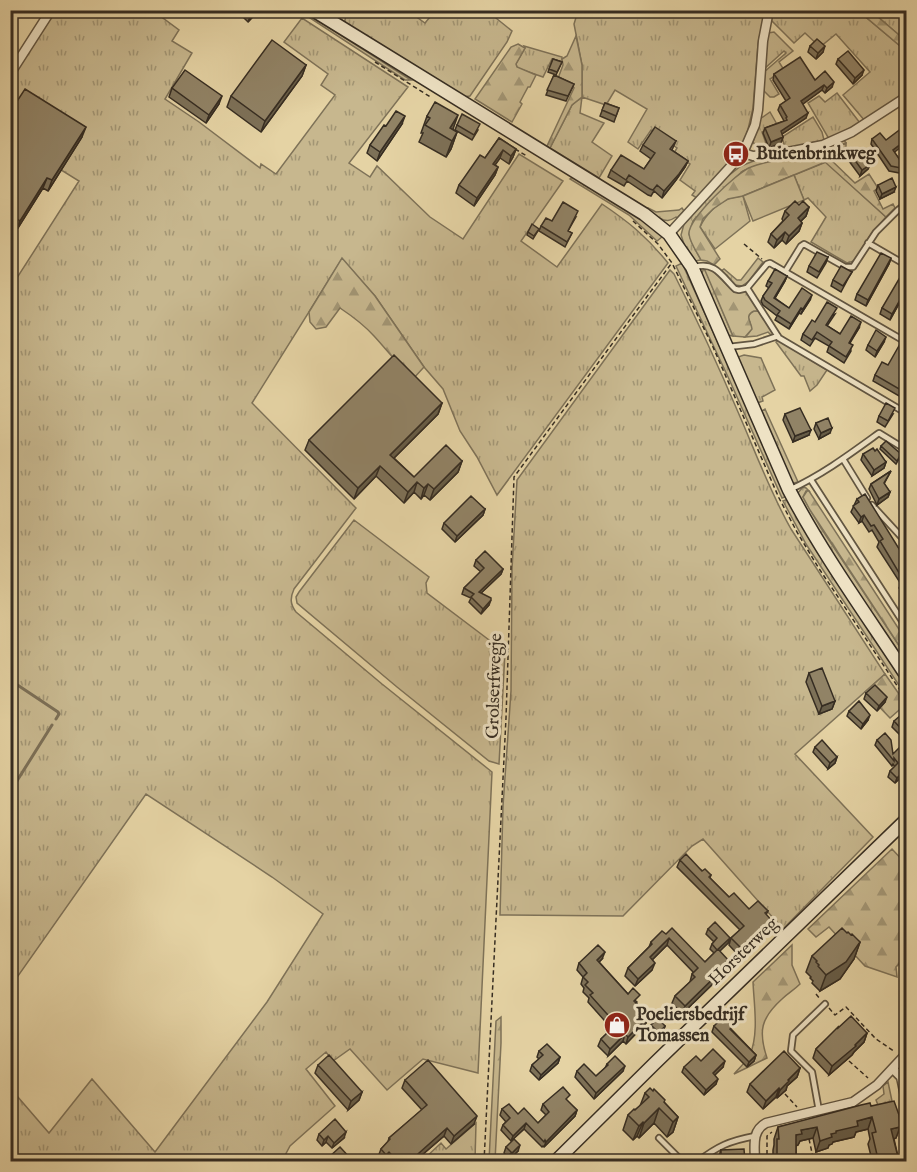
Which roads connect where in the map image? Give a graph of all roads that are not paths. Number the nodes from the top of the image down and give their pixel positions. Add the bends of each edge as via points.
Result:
1 (51, 10) edge
2 (769, 10) edge
3 (311, 15) edge
4 (10, 74) edge
5 (906, 97) edge
6 (743, 153) junction
7 (906, 204) edge
8 (669, 234) junction
9 (868, 243) junction
10 (906, 265) edge
11 (692, 267) junction
12 (785, 272) junction
13 (747, 288) junction
14 (778, 336) junction
15 (906, 342) edge
16 (726, 347) junction
17 (906, 413) edge
18 (905, 449) dead end
19 (843, 459) junction
20 (811, 480) junction
21 (789, 490) junction
22 (906, 542) edge
23 (906, 627) edge
24 (906, 675) edge
25 (906, 820) edge
26 (825, 1004) road end
27 (905, 1056) edge
28 (893, 1069) junction
29 (906, 1101) edge
30 (819, 1110) junction
31 (755, 1136) junction
32 (659, 1138) dead end
33 (555, 1161) edge
34 (683, 1161) edge
35 (697, 1161) edge
36 (755, 1161) edge

1 - 4 street
2 - 6 street via 758,110
3 - 8 main road via 644,214
5 - 6 street via 852,132 823,145 778,154
6 - 8 street
7 - 9 lane
8 - 11 main road
9 - 10 lane
9 - 12 lane via 849,268 804,244
11 - 13 lane via 709,265 735,289
11 - 16 main road
12 - 13 lane via 767,264
12 - 15 lane
13 - 14 lane
14 - 16 lane
14 - 17 lane
16 - 21 main road
18 - 19 lane via 879,433
19 - 20 lane
19 - 22 lane via 873,507
20 - 21 lane
20 - 23 lane
21 - 24 main road via 813,535
25 - 33 main road, Horsterweg
26 - 30 lane via 793,1035 791,1051 812,1072
27 - 28 street
28 - 29 street via 900,1077
28 - 30 street via 854,1102
30 - 31 street via 766,1123
31 - 35 lane via 732,1140
31 - 36 street
32 - 34 lane

